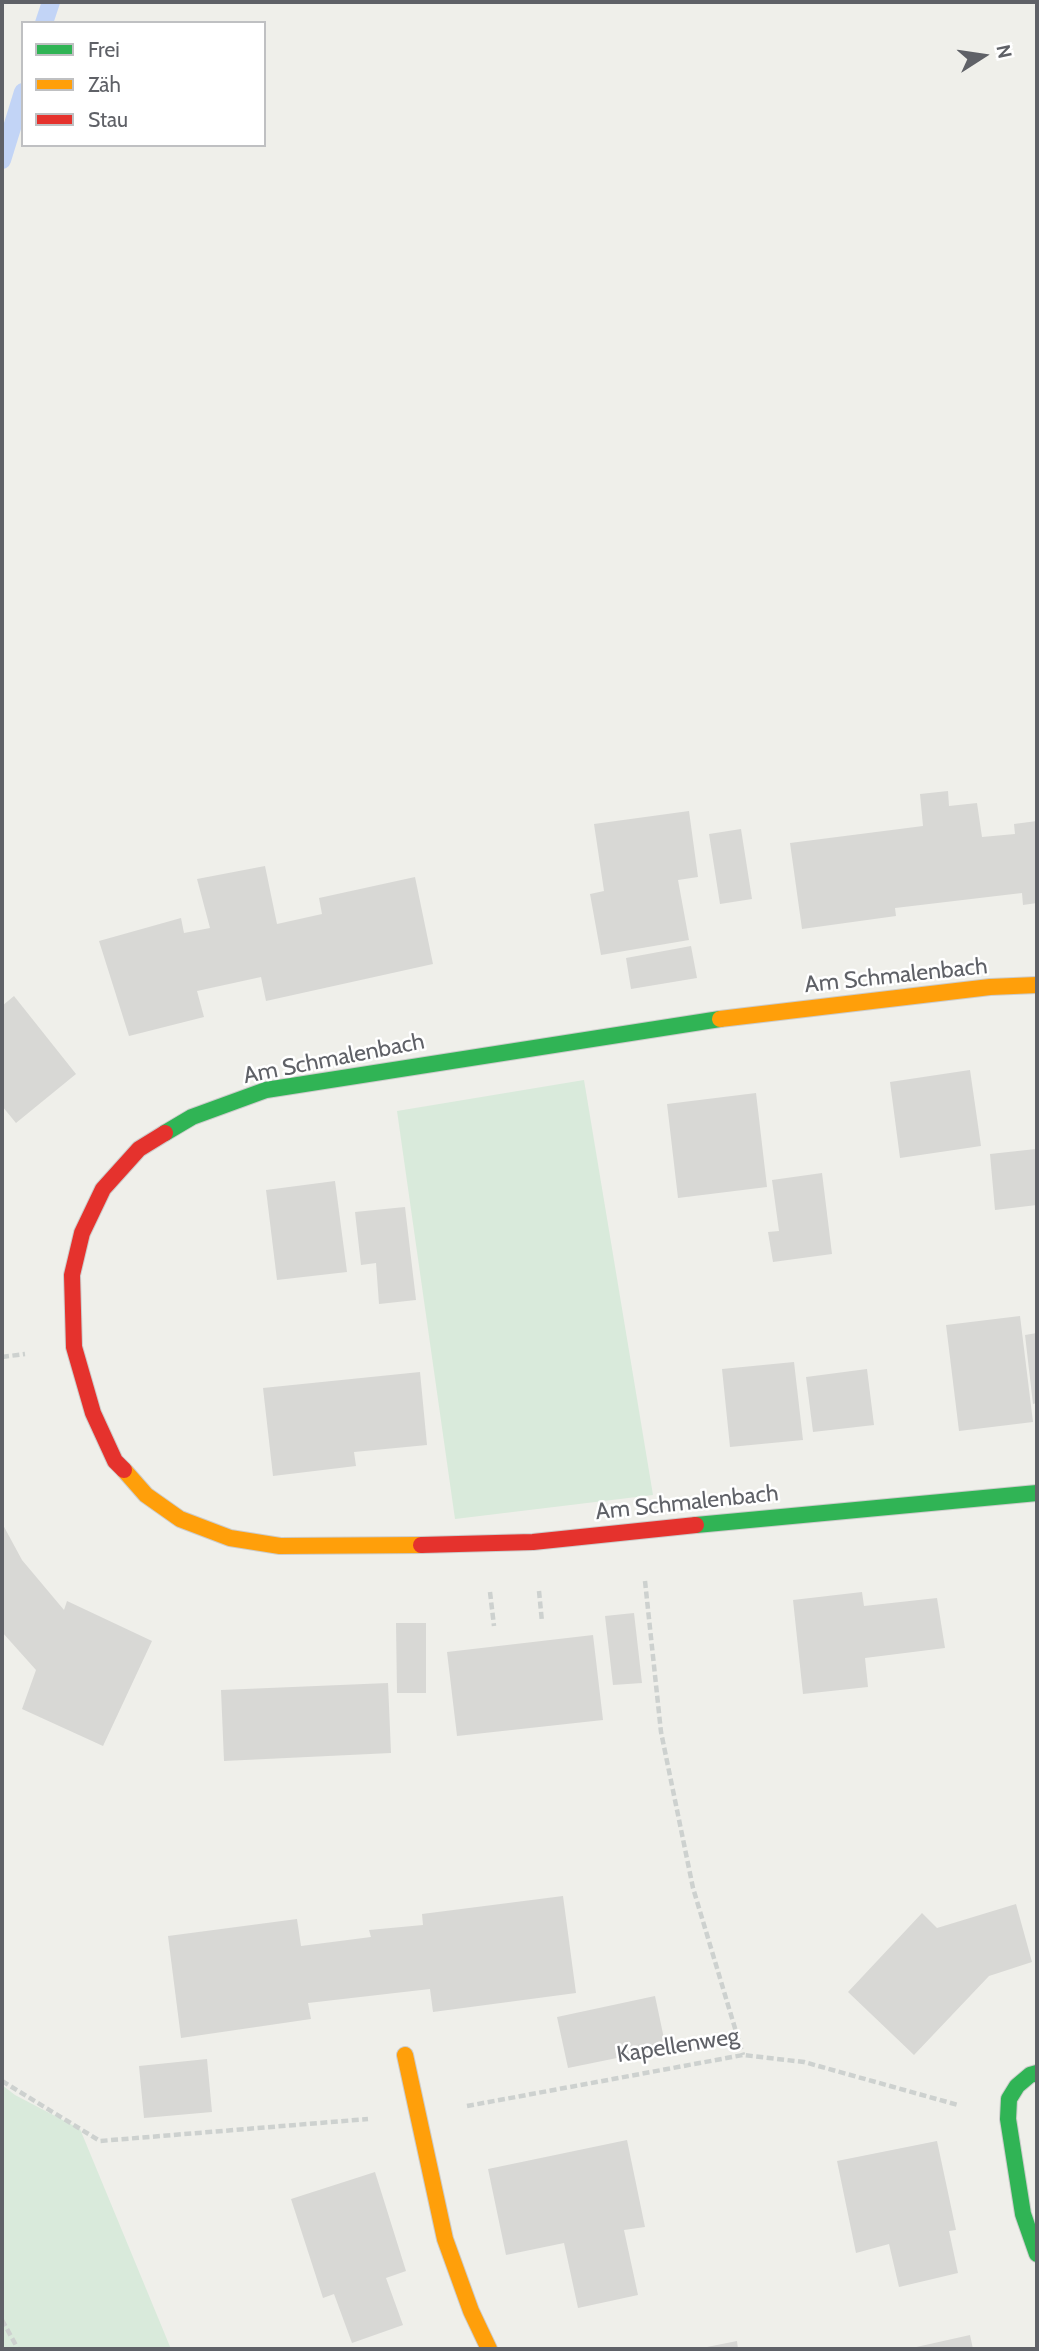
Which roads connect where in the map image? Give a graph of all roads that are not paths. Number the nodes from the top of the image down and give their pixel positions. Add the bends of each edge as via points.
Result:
1 (1037, 985) edge
2 (1037, 1493) edge
3 (405, 2055) dead end
4 (1037, 2073) edge
5 (1037, 2254) edge
6 (489, 2349) edge

1 - 2 street, Am Schmalenbach via 739,1016 266,1090 192,1117 139,1149 103,1189 82,1233 72,1275 74,1347 93,1413 115,1461 146,1495 180,1519 230,1538 280,1546 533,1542
3 - 6 street via 445,2239
4 - 5 street via 1009,2099 1008,2119 1023,2214

